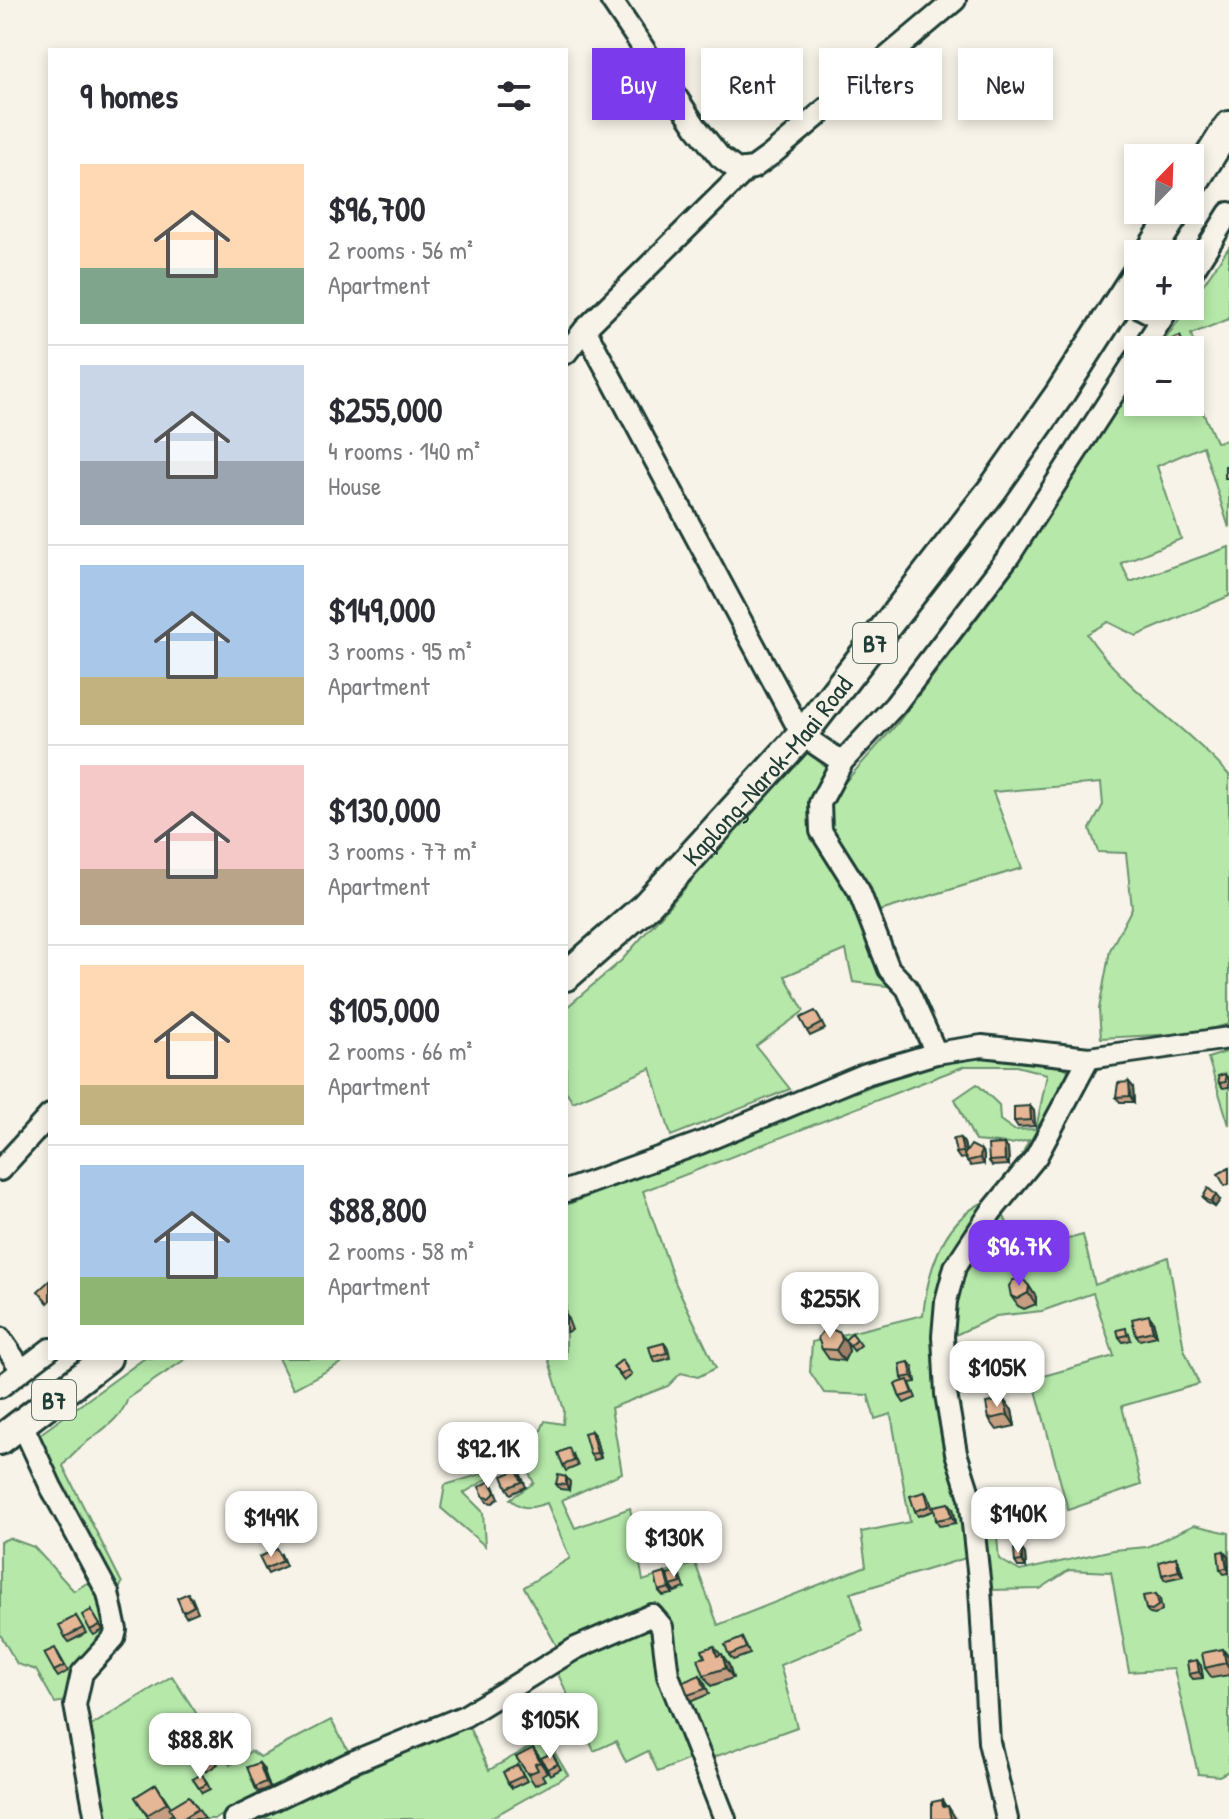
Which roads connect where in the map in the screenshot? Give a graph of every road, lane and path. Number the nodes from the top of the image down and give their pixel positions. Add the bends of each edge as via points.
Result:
1 (611, 0) edge
2 (955, 0) edge
3 (1229, 126) edge
4 (1204, 166) edge
5 (746, 170) junction
6 (1229, 213) edge
7 (1204, 253) edge
8 (1124, 295) edge
9 (1122, 298) joint
10 (585, 329) junction
11 (568, 350) edge
12 (1124, 378) edge
13 (802, 735) junction
14 (842, 762) junction
15 (568, 974) edge
16 (1229, 1038) edge
17 (936, 1053) junction
18 (1089, 1058) junction
19 (48, 1117) edge
20 (0, 1170) edge
21 (568, 1190) edge
22 (0, 1338) edge
23 (48, 1350) edge
24 (104, 1360) edge
25 (22, 1370) junction
26 (0, 1387) edge
27 (11, 1432) edge
28 (96, 1819) edge
29 (234, 1819) edge
30 (725, 1819) edge
31 (1007, 1819) edge

1 - 5 street via 704,137 729,164
2 - 5 street via 771,155
3 - 4 highway
5 - 10 street
6 - 7 street
8 - 9 highway, Kaplong-Narok-Maai Road / B7
9 - 13 highway, Kaplong-Narok-Maai Road / B7 via 992,490
10 - 11 street
10 - 13 street
12 - 14 street via 1009,556 895,705
13 - 14 street
13 - 15 highway, Kaplong-Narok-Maai Road / B7 via 646,906
14 - 17 street via 820,803 821,831 859,891 889,969 907,988
16 - 18 street
17 - 18 street via 982,1046
17 - 21 street via 866,1074
18 - 31 street via 1036,1157 955,1267 946,1301 946,1394 970,1497 989,1742
19 - 20 street
22 - 25 street
23 - 25 street
24 - 27 highway, B7
25 - 26 street
27 - 28 street via 51,1487 113,1611 114,1638 82,1673 75,1705
29 - 30 street via 465,1716 576,1648 652,1615 662,1627 668,1675

